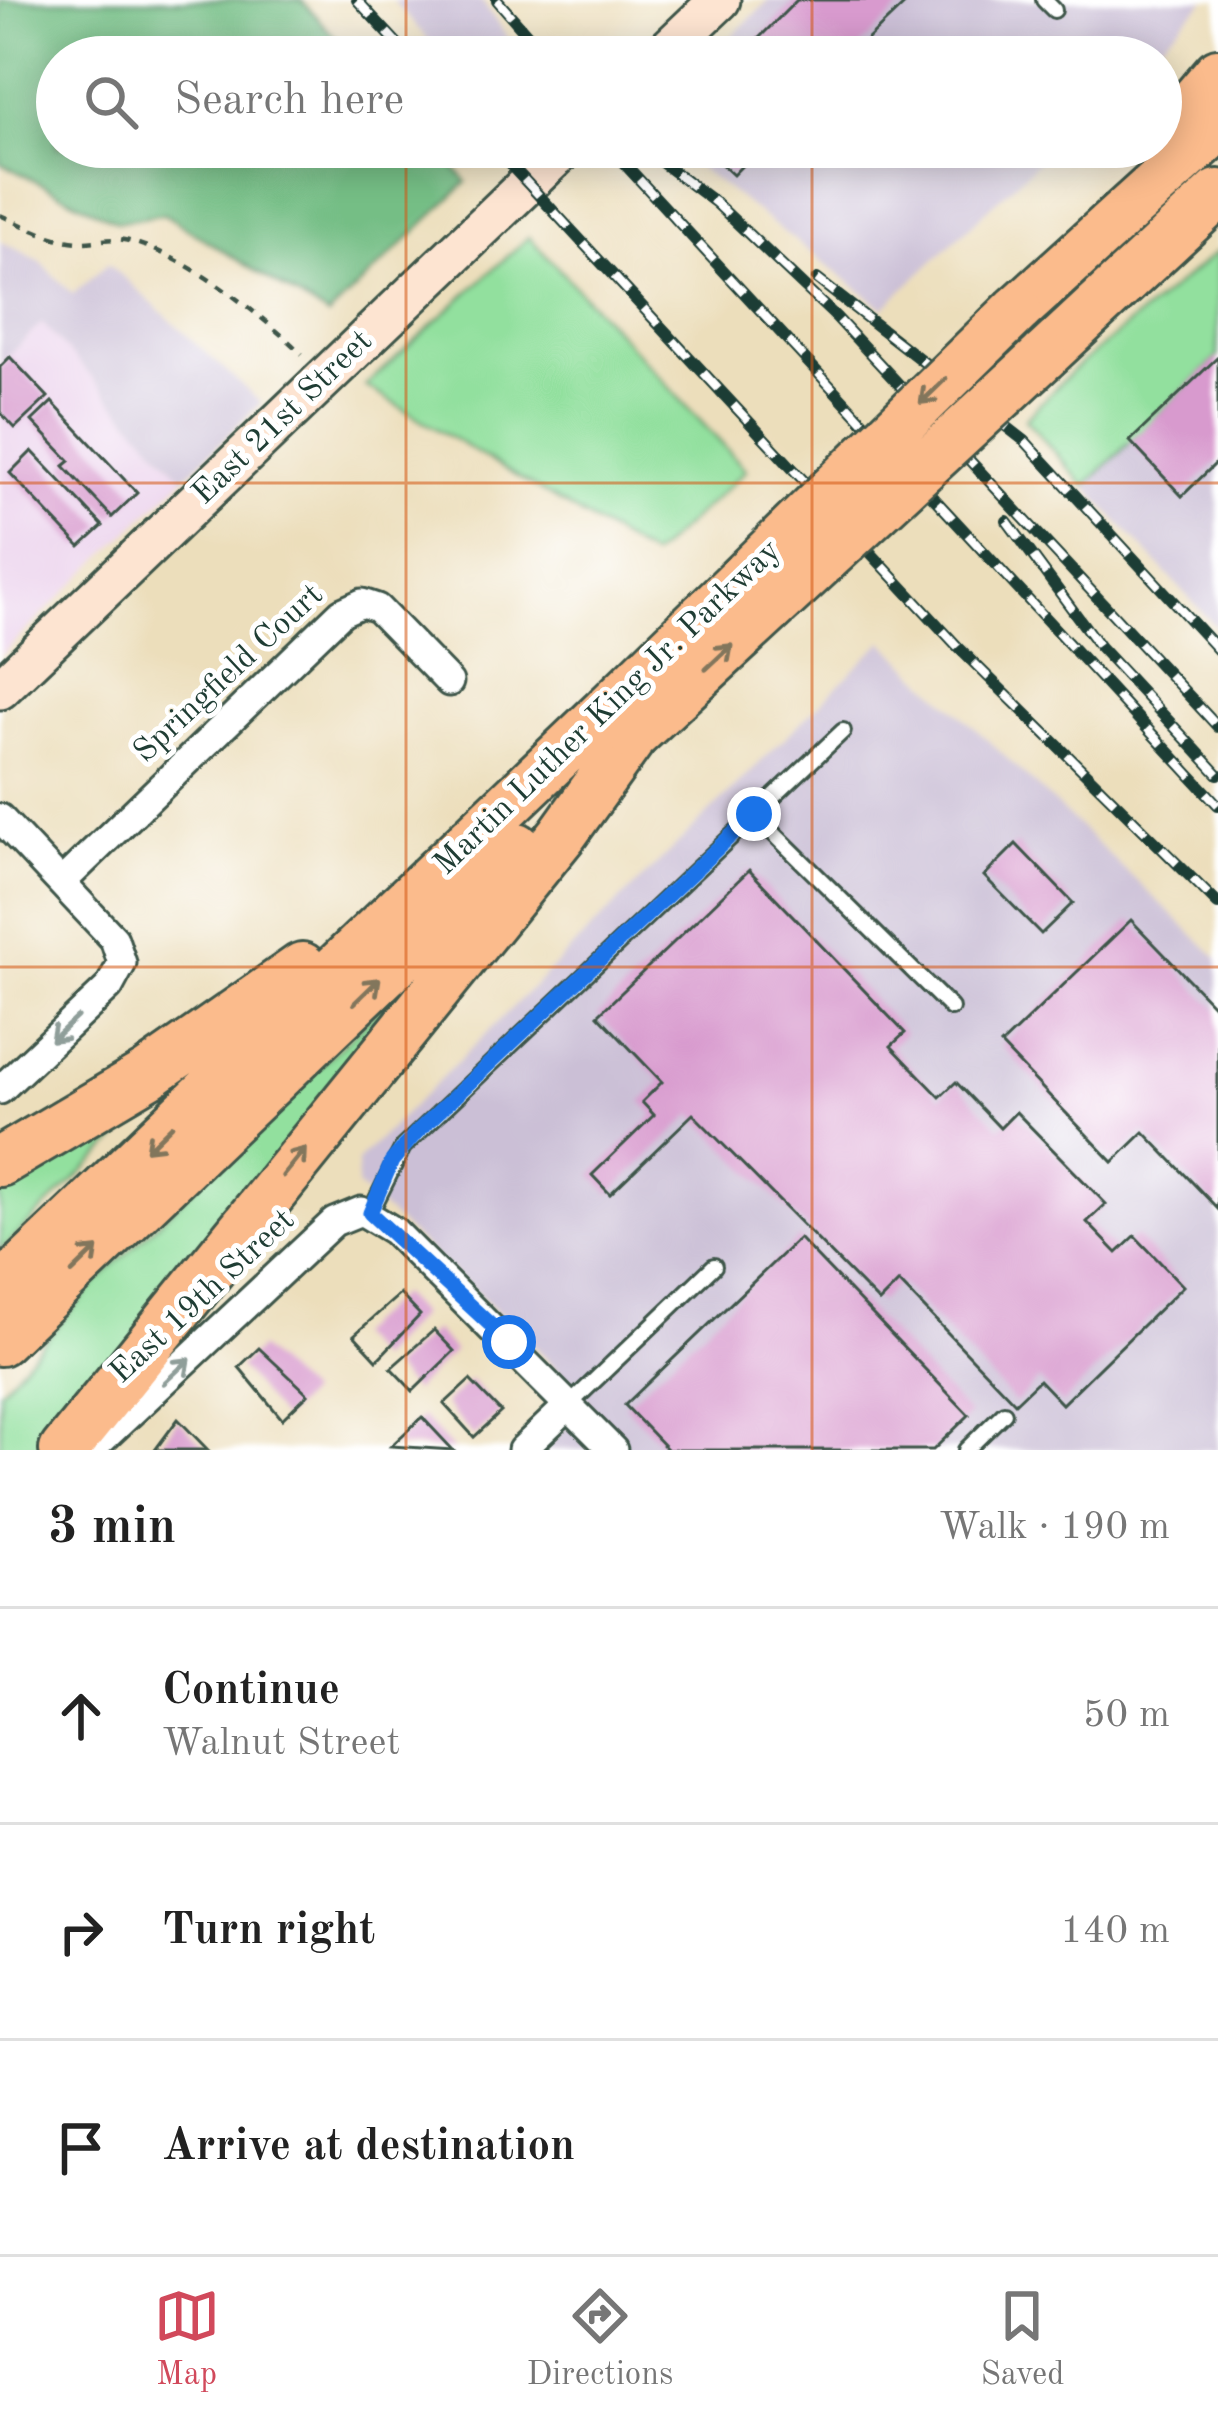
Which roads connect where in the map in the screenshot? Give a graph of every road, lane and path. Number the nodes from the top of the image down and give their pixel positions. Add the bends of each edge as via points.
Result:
1 (720, 0) edge
2 (682, 36) edge
3 (1218, 73) edge
4 (1182, 115) edge
5 (1218, 128) edge
6 (1182, 161) edge
7 (544, 168) edge
8 (1137, 168) edge
9 (1174, 168) edge
10 (1218, 194) edge
11 (1218, 211) edge
12 (0, 215) edge
13 (1017, 310) junction
14 (1042, 357) junction
15 (325, 377) junction
16 (449, 682) dead end
17 (2, 683) edge
18 (621, 723) junction
19 (843, 731) dead end
20 (754, 814) junction
21 (0, 818) edge
22 (62, 882) junction
23 (951, 1008) dead end
24 (0, 1090) edge
25 (0, 1162) edge
26 (370, 1213) junction
27 (714, 1266) dead end
28 (0, 1290) edge
29 (0, 1341) edge
30 (569, 1405) junction
31 (1004, 1414) dead end
32 (64, 1450) edge
33 (92, 1450) edge
34 (522, 1450) edge
35 (613, 1450) edge
36 (966, 1450) edge

1 - 2 street
3 - 4 highway
5 - 6 highway, Martin Luther King Jr. Parkway
7 - 15 street, East 21st Street
8 - 13 highway
9 - 13 highway, Martin Luther King Jr. Parkway
10 - 14 highway, Martin Luther King Jr. Parkway
11 - 14 highway
12 - 15 path via 76,242 123,240 151,251 264,317
13 -> 18 highway, Martin Luther King Jr. Parkway, bridge
18 -> 14 highway, Martin Luther King Jr. Parkway, bridge
15 - 17 street, East 21st Street
16 - 22 street, Springfield Court via 377,608 362,603 342,612
18 - 25 highway via 275,987
18 -> 28 highway, Martin Luther King Jr. Parkway
29 -> 18 highway, Martin Luther King Jr. Parkway
32 -> 18 highway via 562,835
19 - 20 lane
20 - 23 lane
20 - 26 lane via 403,1147
21 - 22 street
22 -> 24 street via 114,939 122,963 109,987
26 - 30 street
33 -> 26 street, East 19th Street via 334,1222 352,1211
27 - 30 lane
30 - 34 street
30 - 35 street
31 - 36 lane

